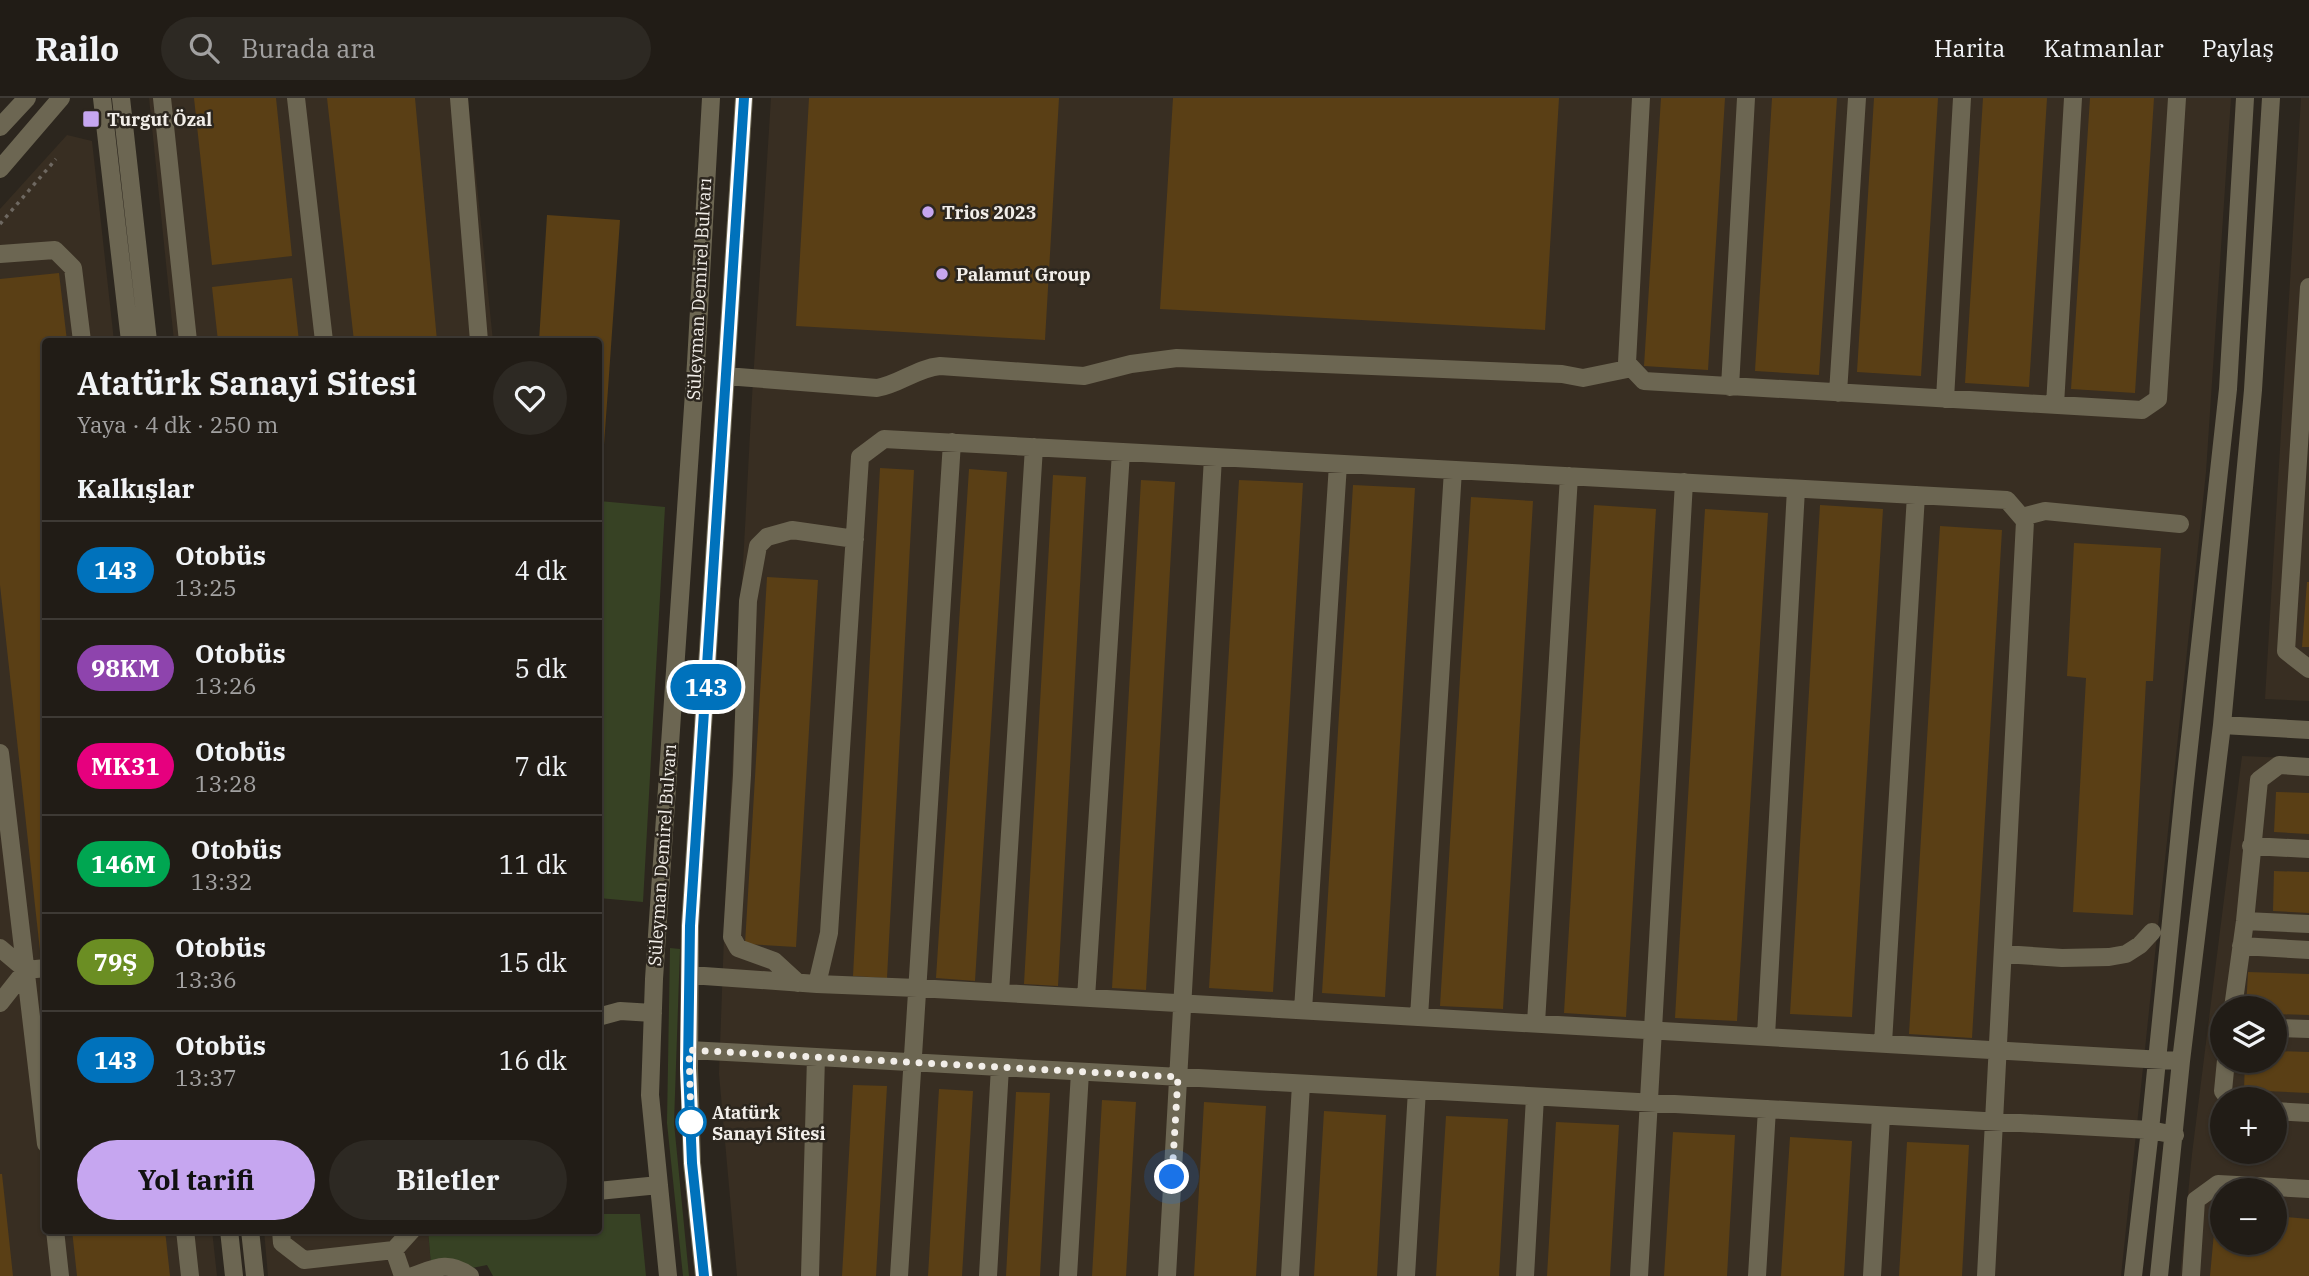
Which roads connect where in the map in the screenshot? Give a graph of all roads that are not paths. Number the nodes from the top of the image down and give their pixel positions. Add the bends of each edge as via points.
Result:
1 (27, 98) edge
2 (61, 98) edge
3 (102, 98) edge
4 (121, 98) edge
5 (162, 98) edge
6 (296, 98) edge
7 (459, 98) edge
8 (711, 98) edge
9 (744, 98) edge
10 (1641, 98) edge
11 (1746, 98) edge
12 (1857, 98) edge
13 (1962, 98) edge
14 (2073, 98) edge
15 (2177, 98) edge
16 (2245, 98) edge
17 (2271, 98) edge
18 (0, 127) edge
19 (0, 169) edge
20 (0, 254) edge
21 (2309, 287) edge
22 (82, 338) edge
23 (130, 338) edge
24 (148, 338) edge
25 (188, 338) edge
26 (324, 338) edge
27 (479, 338) edge
28 (1632, 368) junction
29 (726, 376) junction
30 (1730, 387) junction
31 (1838, 393) junction
32 (1945, 399) junction
33 (2055, 405) junction
34 (952, 442) junction
35 (1034, 447) junction
36 (1121, 452) junction
37 (1213, 457) junction
38 (1338, 464) junction
39 (1453, 470) junction
40 (1569, 476) junction
41 (1684, 482) junction
42 (1796, 489) junction
43 (1916, 495) junction
44 (2022, 517) junction
45 (2180, 524) dead end
46 (855, 539) junction
47 (2309, 669) edge
48 (2222, 726) junction
49 (2309, 730) edge
50 (0, 752) edge
51 (2309, 767) edge
52 (2251, 846) junction
53 (2309, 849) edge
54 (2245, 920) junction
55 (2309, 924) edge
56 (2152, 932) dead end
57 (2241, 946) junction
58 (0, 948) edge
59 (2309, 950) edge
60 (2003, 954) junction
61 (42, 968) edge
62 (26, 970) junction
63 (690, 975) junction
64 (798, 983) junction
65 (817, 984) junction
66 (917, 988) junction
67 (1000, 993) junction
68 (2235, 996) edge
69 (1086, 998) junction
70 (0, 1003) edge
71 (1182, 1003) junction
72 (1303, 1010) junction
73 (653, 1013) junction
74 (602, 1016) edge
75 (1419, 1017) junction
76 (1536, 1023) junction
77 (2287, 1028) edge
78 (2309, 1029) edge
79 (1653, 1030) junction
80 (1766, 1036) junction
81 (1883, 1043) junction
82 (1998, 1049) junction
83 (689, 1050) junction
84 (816, 1057) junction
85 (2158, 1059) junction
86 (2181, 1061) junction
87 (913, 1062) junction
88 (1000, 1068) junction
89 (1080, 1072) junction
90 (1178, 1077) junction
91 (1301, 1084) junction
92 (1417, 1090) junction
93 (1535, 1097) junction
94 (1649, 1103) junction
95 (42, 1109) edge
96 (1767, 1110) junction
97 (2287, 1112) edge
98 (2309, 1113) edge
99 (1881, 1116) junction
100 (1994, 1122) junction
101 (2151, 1130) junction
102 (2175, 1135) junction
103 (659, 1185) junction
104 (2309, 1189) edge
105 (602, 1191) edge
106 (55, 1234) edge
107 (185, 1234) edge
108 (229, 1234) edge
109 (250, 1234) edge
110 (281, 1234) edge
111 (408, 1234) edge
112 (394, 1250) junction
113 (60, 1276) edge
114 (190, 1276) edge
115 (234, 1276) edge
116 (255, 1276) edge
117 (403, 1276) edge
118 (413, 1276) edge
119 (470, 1276) edge
120 (668, 1276) edge
121 (704, 1276) edge
122 (810, 1276) edge
123 (899, 1276) edge
124 (988, 1276) edge
125 (1068, 1276) edge
126 (1167, 1276) edge
127 (1290, 1276) edge
128 (1406, 1276) edge
129 (1525, 1276) edge
130 (1639, 1276) edge
131 (1757, 1276) edge
132 (1872, 1276) edge
133 (1986, 1276) edge
134 (2133, 1276) edge
135 (2159, 1276) edge
136 (2191, 1276) edge

1 - 18 street
2 - 19 street
3 - 23 street
4 - 24 street
5 - 25 street
6 - 26 street
7 - 27 street
8 - 73 street, Süleyman Demirel Bulvarı
9 - 29 street, Süleyman Demirel Bulvarı
10 - 28 street via 1627,363
11 - 30 street
12 - 31 street
13 - 32 street
14 - 33 street
15 - 33 street via 2158,399 2142,410
16 - 85 street via 2228,389
17 - 48 street via 2253,390
20 - 22 street via 55,250 73,268
21 - 47 street via 2286,652
28 - 29 street via 1584,378 1177,358 1084,376 940,366 877,388
28 - 30 street via 1644,382
29 - 63 street, Süleyman Demirel Bulvarı
30 - 31 street
31 - 32 street
32 - 33 street
34 - 35 street
34 - 46 street via 884,439 860,457
34 - 66 street
35 - 36 street
35 - 67 street
36 - 37 street
36 - 69 street
37 - 38 street
37 - 71 street
38 - 39 street
38 - 72 street
39 - 40 street
39 - 75 street
40 - 41 street
40 - 76 street
41 - 42 street
41 - 79 street
42 - 43 street
42 - 80 street
43 - 44 street via 2007,500
43 - 81 street
44 - 45 street via 2059,511
44 - 60 street
46 - 64 street via 792,530 764,539 758,546 748,601 732,937 738,948 774,961
46 - 65 street via 830,933
48 - 49 street
48 - 86 street
50 - 62 street
51 - 52 street via 2279,765 2259,780
52 - 53 street
52 - 54 street
54 - 55 street
54 - 57 street
56 - 60 street via 2126,954 2109,957
57 - 59 street
57 - 68 street
58 - 62 street
60 - 82 street
61 - 62 street
62 - 70 street
62 - 95 street
63 - 64 street
63 - 83 street, Süleyman Demirel Bulvarı
64 - 65 street
65 - 66 street
66 - 67 street
66 - 87 street
67 - 69 street
69 - 71 street
71 - 72 street
71 - 90 street
72 - 75 street
73 - 74 street via 620,1011
73 - 103 street, Süleyman Demirel Bulvarı via 650,1095
75 - 76 street
76 - 79 street
77 - 78 street
79 - 80 street
79 - 94 street
80 - 81 street
81 - 82 street
82 - 85 street
82 - 100 street
83 - 84 street
83 - 121 street, Süleyman Demirel Bulvarı via 692,1163
84 - 87 street
84 - 122 street
85 - 86 street
85 - 101 street
86 - 102 street
87 - 88 street
87 - 123 street
88 - 89 street
88 - 124 street
89 - 90 street
89 - 125 street
90 - 91 street
90 - 126 street
91 - 92 street
91 - 127 street
92 - 93 street
92 - 128 street
93 - 94 street
93 - 129 street
94 - 96 street
94 - 130 street
96 - 99 street
96 - 131 street
97 - 98 street
99 - 100 street
99 - 132 street
100 - 101 street
100 - 133 street
101 - 102 street
101 - 134 street
102 - 135 street
103 - 105 street
103 - 120 street, Süleyman Demirel Bulvarı
104 - 136 street via 2218,1184 2196,1200
106 - 113 street
107 - 114 street
108 - 115 street
109 - 116 street
110 - 112 street via 282,1243 304,1260
111 - 112 street
112 - 117 street
118 - 119 street via 443,1265

